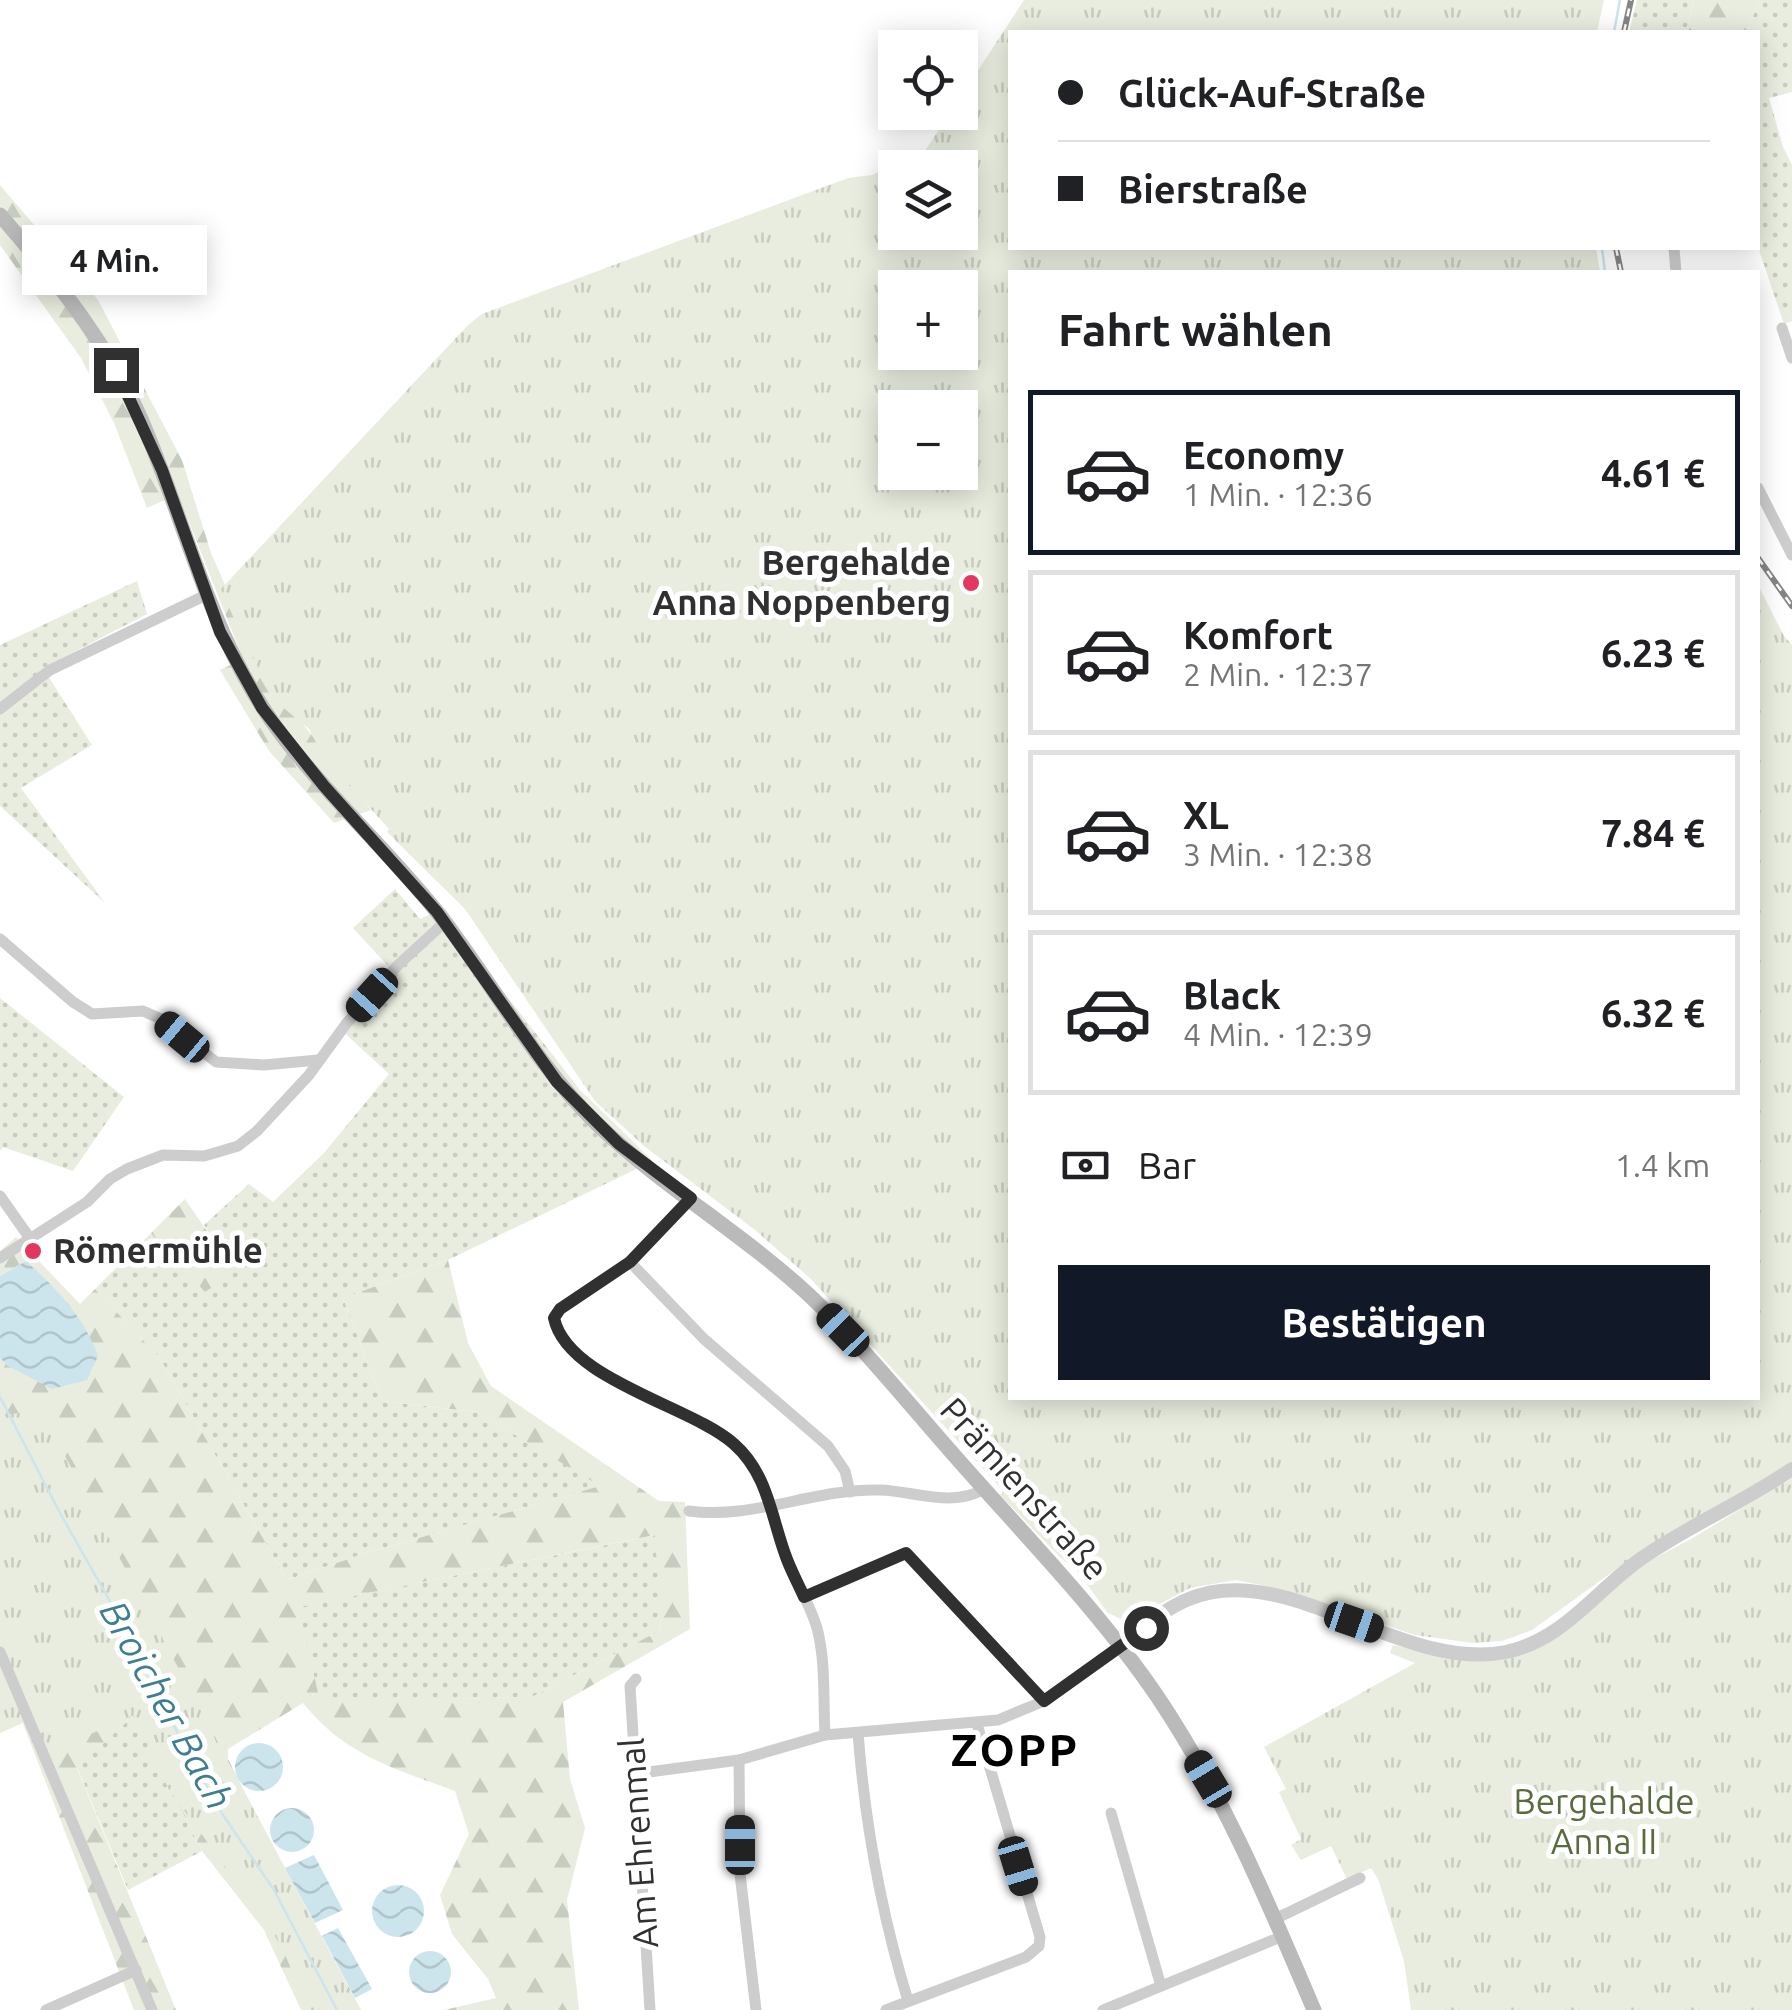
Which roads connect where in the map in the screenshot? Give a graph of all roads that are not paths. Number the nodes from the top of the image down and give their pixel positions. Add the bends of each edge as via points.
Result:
1 (0, 215) edge
2 (1782, 328) dead end
3 (1792, 358) edge
4 (1760, 492) edge
5 (1790, 549) edge
6 (206, 595) junction
7 (0, 708) edge
8 (444, 922) junction
9 (0, 940) edge
10 (318, 1060) junction
11 (0, 1196) edge
12 (691, 1198) junction
13 (30, 1237) junction
14 (0, 1258) edge
15 (630, 1262) junction
16 (1792, 1468) edge
17 (984, 1490) junction
18 (850, 1492) junction
19 (771, 1504) junction
20 (689, 1511) dead end
21 (804, 1597) junction
22 (1121, 1647) junction
23 (0, 1652) edge
24 (636, 1679) dead end
25 (1044, 1701) junction
26 (978, 1724) junction
27 (858, 1733) junction
28 (825, 1735) junction
29 (739, 1760) junction
30 (634, 1774) junction
31 (1110, 1813) dead end
32 (1360, 1878) dead end
33 (1276, 1920) junction
34 (1283, 1936) junction
35 (136, 1970) junction
36 (1160, 1986) junction
37 (908, 2001) junction
38 (46, 2010) edge
39 (152, 2010) edge
40 (650, 2010) edge
41 (756, 2010) edge
42 (886, 2010) edge
43 (1102, 2010) edge
44 (1314, 2010) edge

1 - 6 main road, Prämienstraße via 116,370 162,470
2 - 3 street
4 - 5 street
6 - 7 street via 50,670
6 - 8 main road, Prämienstraße via 270,720
8 - 10 street via 397,966
8 - 12 main road, Prämienstraße via 557,1082 595,1122
9 - 10 street via 92,1014 143,1011 216,1062
10 - 13 street via 238,1146 204,1156 163,1154 127,1169
11 - 13 street
12 - 15 street
12 - 17 main road, Prämienstraße via 815,1301
13 - 14 street
15 - 18 street via 704,1339 828,1446
15 - 19 street via 560,1309 557,1330 603,1374 731,1441 756,1469
16 - 22 street via 1639,1560 1564,1626 1522,1648 1479,1654 1430,1648 1244,1590 1192,1597
17 - 18 street via 961,1500
17 - 22 main road, Prämienstraße
18 - 19 street
19 - 20 street
19 - 21 street
21 - 25 street via 906,1553
21 - 28 street via 822,1656
22 - 25 street
22 - 33 main road, Prämienstraße via 1208,1779
23 - 35 street
24 - 30 street, Am Ehrenmal via 630,1686
25 - 26 street
26 - 27 street
26 - 37 street via 1039,1946 1026,1957
27 - 28 street
27 - 37 street via 867,1830
28 - 29 street
29 - 30 street
29 - 41 street via 740,1874
30 - 40 street, Am Ehrenmal
31 - 36 street
32 - 33 street
33 - 34 main road, Prämienstraße
34 - 36 street
34 - 44 main road, Prämienstraße
35 - 38 street
35 - 39 street
36 - 43 street
37 - 42 street

